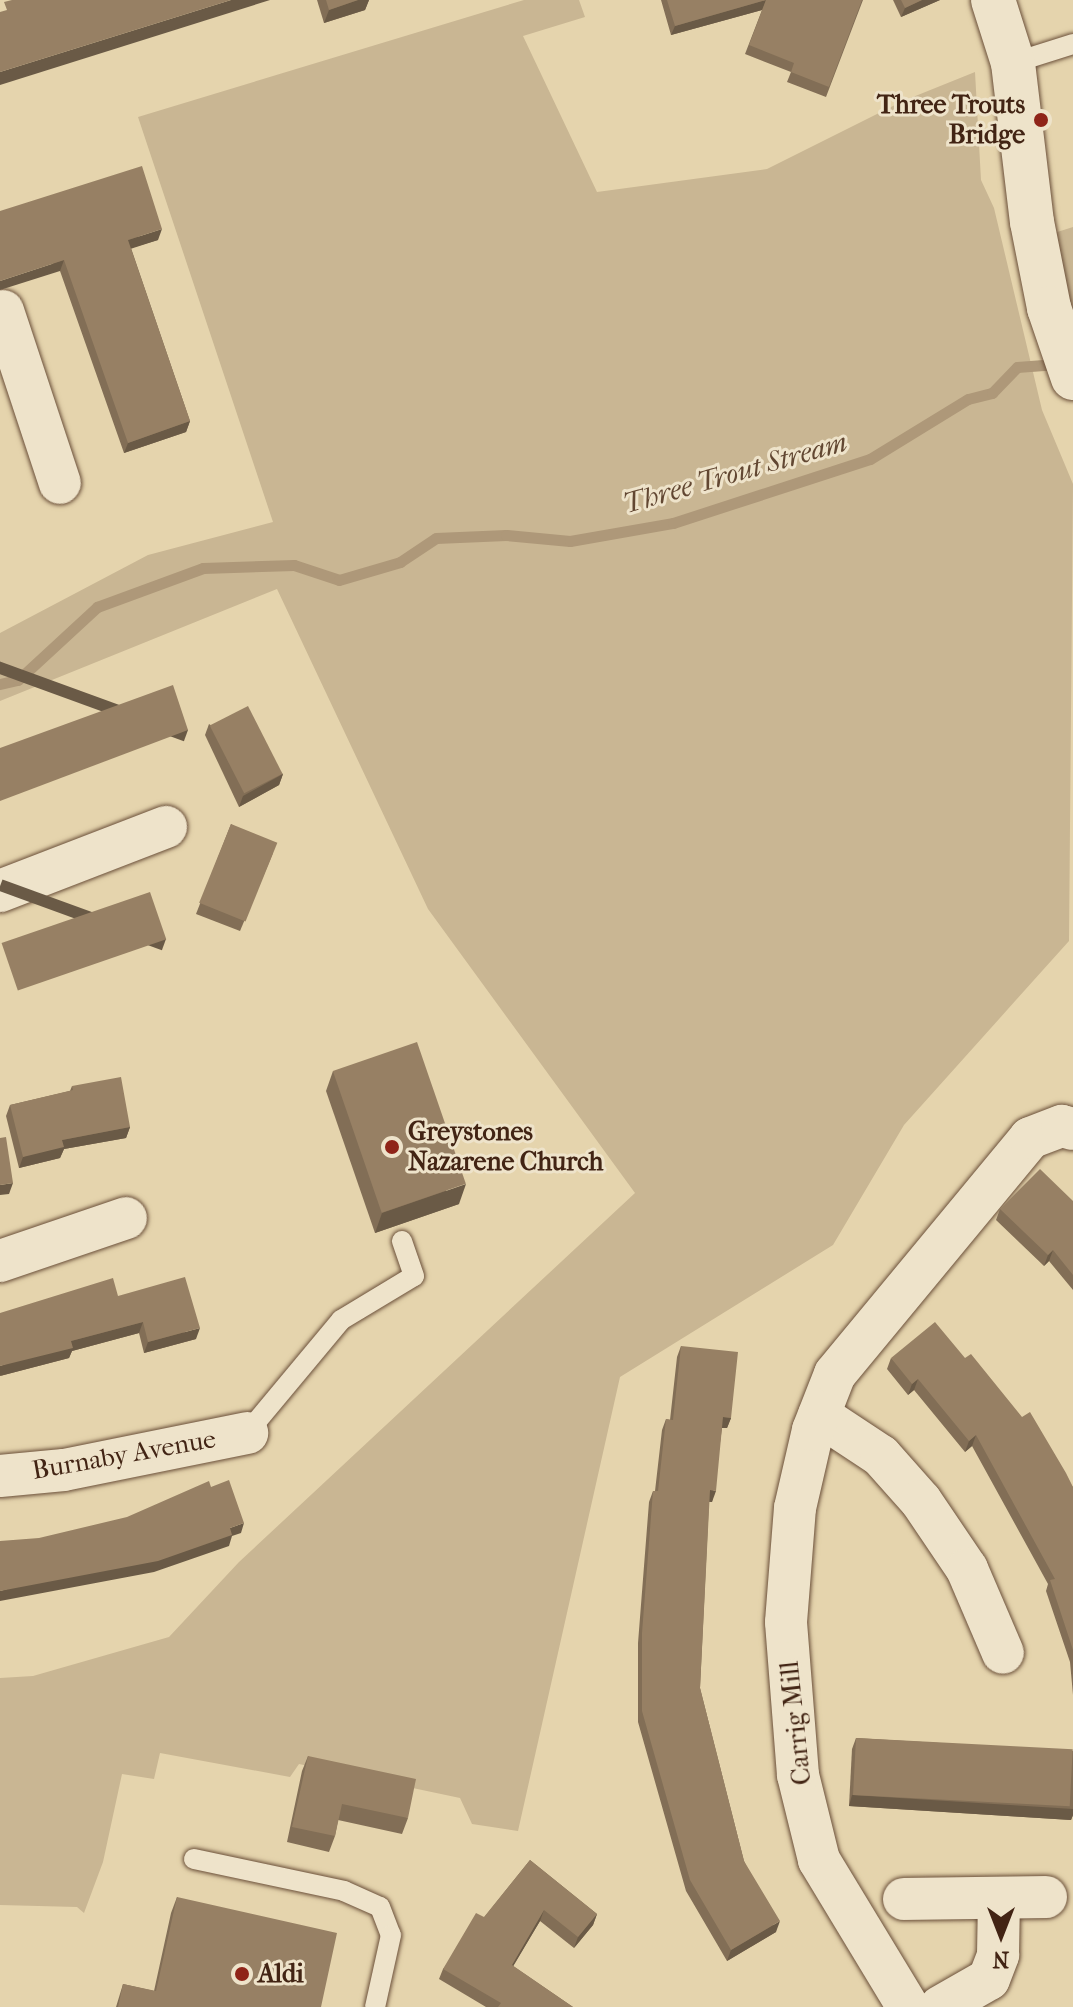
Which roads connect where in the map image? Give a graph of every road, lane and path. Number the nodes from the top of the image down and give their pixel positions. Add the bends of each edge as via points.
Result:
1 (993, 0) edge
2 (1073, 44) edge
3 (1013, 63) junction
4 (3, 311) dead end
5 (10, 366) edge
6 (1073, 378) edge
7 (60, 483) dead end
8 (166, 827) dead end
9 (0, 891) edge
10 (1073, 1129) edge
11 (126, 1218) dead end
12 (402, 1241) dead end
13 (0, 1261) edge
14 (819, 1415) junction
15 (247, 1433) joint
16 (0, 1476) edge
17 (1003, 1653) dead end
18 (194, 1859) dead end
19 (1046, 1897) dead end
20 (904, 1899) dead end
21 (999, 1899) junction
22 (375, 2007) edge
23 (908, 2007) edge
24 (940, 2007) edge

1 - 3 main road
2 - 3 lane
3 - 6 main road via 1032,222 1049,308
4 - 5 street
5 - 7 street
8 - 9 street
10 - 14 street, Carrig Mill via 1062,1126 1030,1138 835,1374
11 - 13 street
12 - 15 lane via 414,1276 341,1320
14 - 17 street via 881,1456 921,1501 967,1569
14 - 23 street, Carrig Mill via 795,1508 786,1622 798,1775 819,1860
15 - 16 street, Burnaby Avenue via 64,1470
18 - 22 lane via 344,1891 380,1907 391,1935
19 - 21 street
20 - 21 street
21 - 24 street via 998,1955 989,1979

